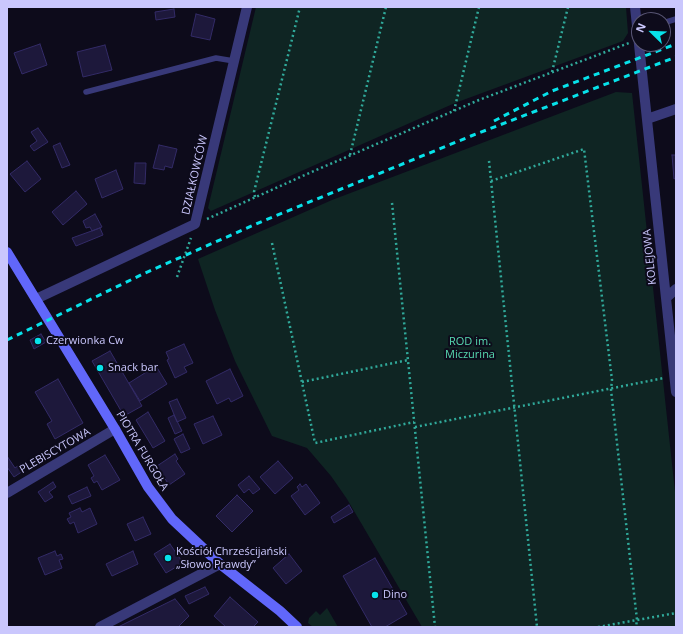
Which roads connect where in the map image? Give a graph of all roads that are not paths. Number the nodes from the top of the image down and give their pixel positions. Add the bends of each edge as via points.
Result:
1 (247, 7) edge
2 (640, 52) edge
3 (234, 61) junction
4 (86, 92) dead end
5 (676, 109) edge
6 (647, 119) junction
7 (7, 252) edge
8 (10, 265) edge
9 (676, 289) edge
10 (666, 298) junction
11 (36, 300) junction
12 (676, 392) edge
13 (115, 429) junction
14 (7, 493) edge
15 (220, 564) junction
16 (100, 627) edge
17 (298, 627) edge

1 - 3 street, DZIAŁKOWCÓW
2 - 6 street, KOLEJOWA
3 - 4 lane via 216,58
3 - 11 street, DZIAŁKOWCÓW via 195,224
5 - 6 street
6 - 10 street, KOLEJOWA
7 - 8 street, PIOTRA FURGOŁA
8 - 11 street, PIOTRA FURGOŁA
9 - 10 street
10 - 12 street, KOLEJOWA
11 - 13 street, PIOTRA FURGOŁA
13 - 14 street, PLEBISCYTOWA
13 - 15 street, PIOTRA FURGOŁA via 148,487 172,519
15 - 16 street
15 - 17 street, PIOTRA FURGOŁA

